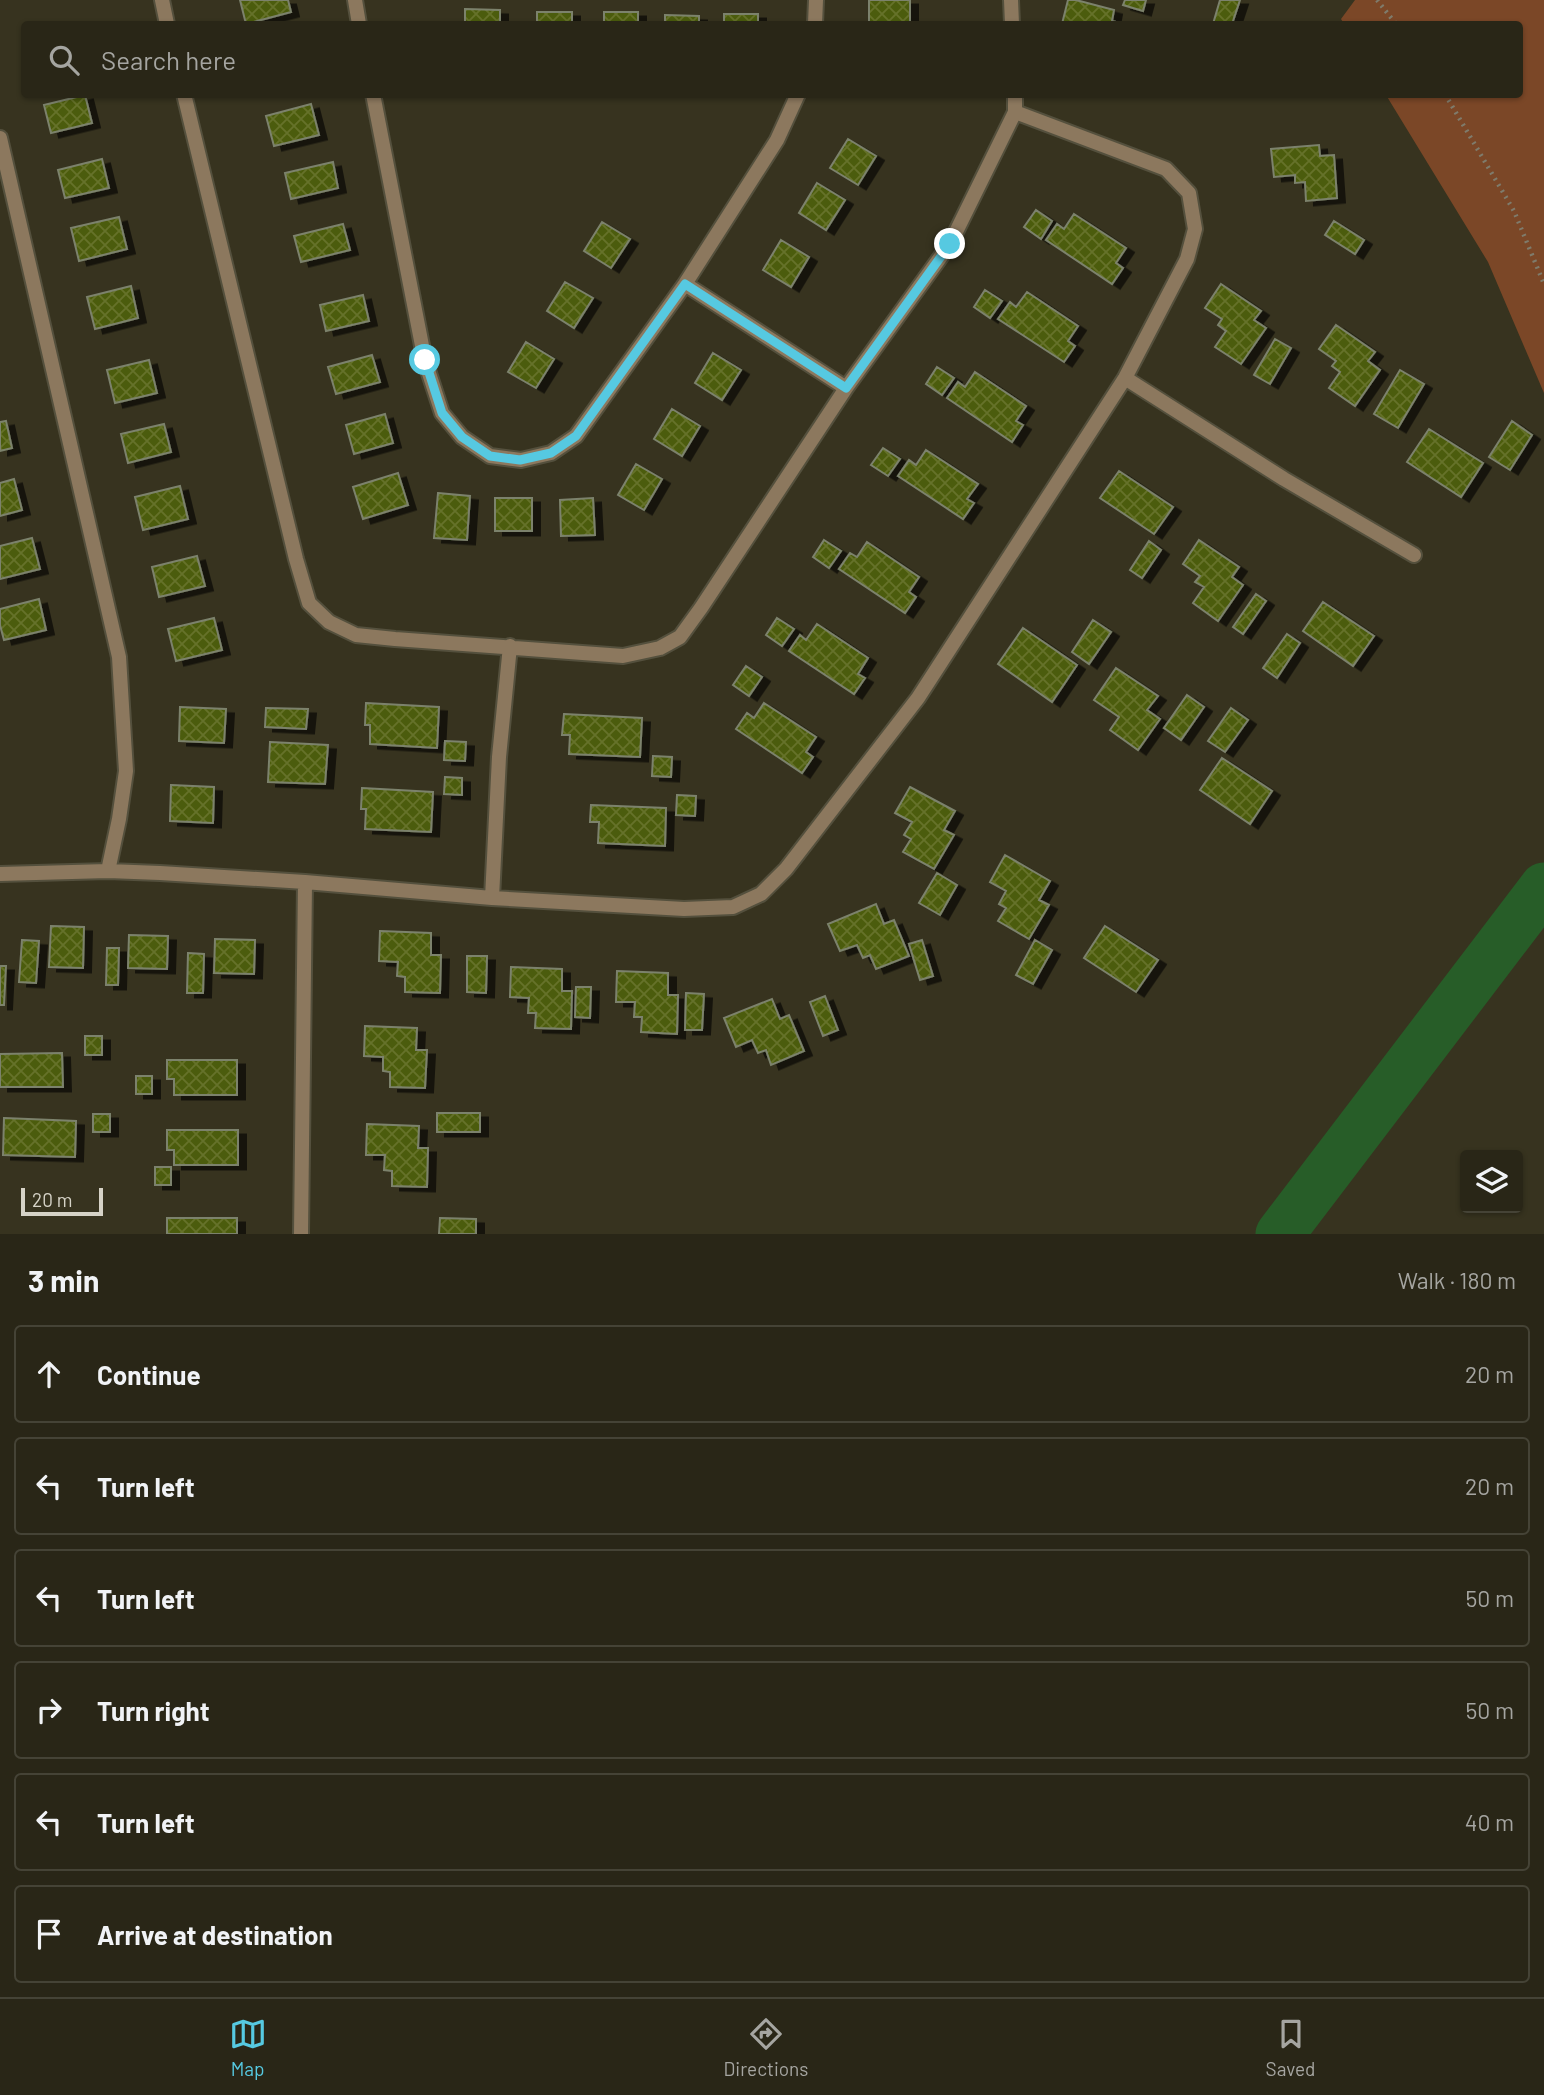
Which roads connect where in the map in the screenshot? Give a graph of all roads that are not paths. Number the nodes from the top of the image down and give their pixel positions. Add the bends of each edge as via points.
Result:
1 (162, 0) edge
2 (355, 0) edge
3 (816, 0) edge
4 (1012, 0) edge
5 (166, 21) edge
6 (358, 21) edge
7 (815, 21) edge
8 (1012, 21) edge
9 (185, 98) edge
10 (374, 98) edge
11 (796, 98) edge
12 (1015, 98) edge
13 (1016, 112) junction
14 (0, 138) edge
15 (685, 284) junction
16 (1125, 378) junction
17 (846, 388) junction
18 (1414, 555) dead end
19 (510, 646) junction
20 (108, 871) junction
21 (0, 874) edge
22 (306, 882) junction
23 (492, 898) junction
24 (301, 1234) edge

1 - 5 street
2 - 6 street
3 - 7 street
4 - 8 street
9 - 19 street via 309,603 329,622 356,635
10 - 15 street via 429,374 442,413 462,437 490,456 520,460 551,453 576,436
11 - 15 street via 777,139
12 - 13 street
13 - 16 street via 1166,169 1189,192 1195,229 1187,259
13 - 17 street via 950,244
14 - 20 street via 119,657 126,771
15 - 17 street
16 - 18 street
16 - 23 street via 918,698 786,869 761,894 733,907 684,909
17 - 19 street via 680,637 660,648 623,656
19 - 23 street
20 - 21 street
20 - 22 street
22 - 23 street
22 - 24 street

